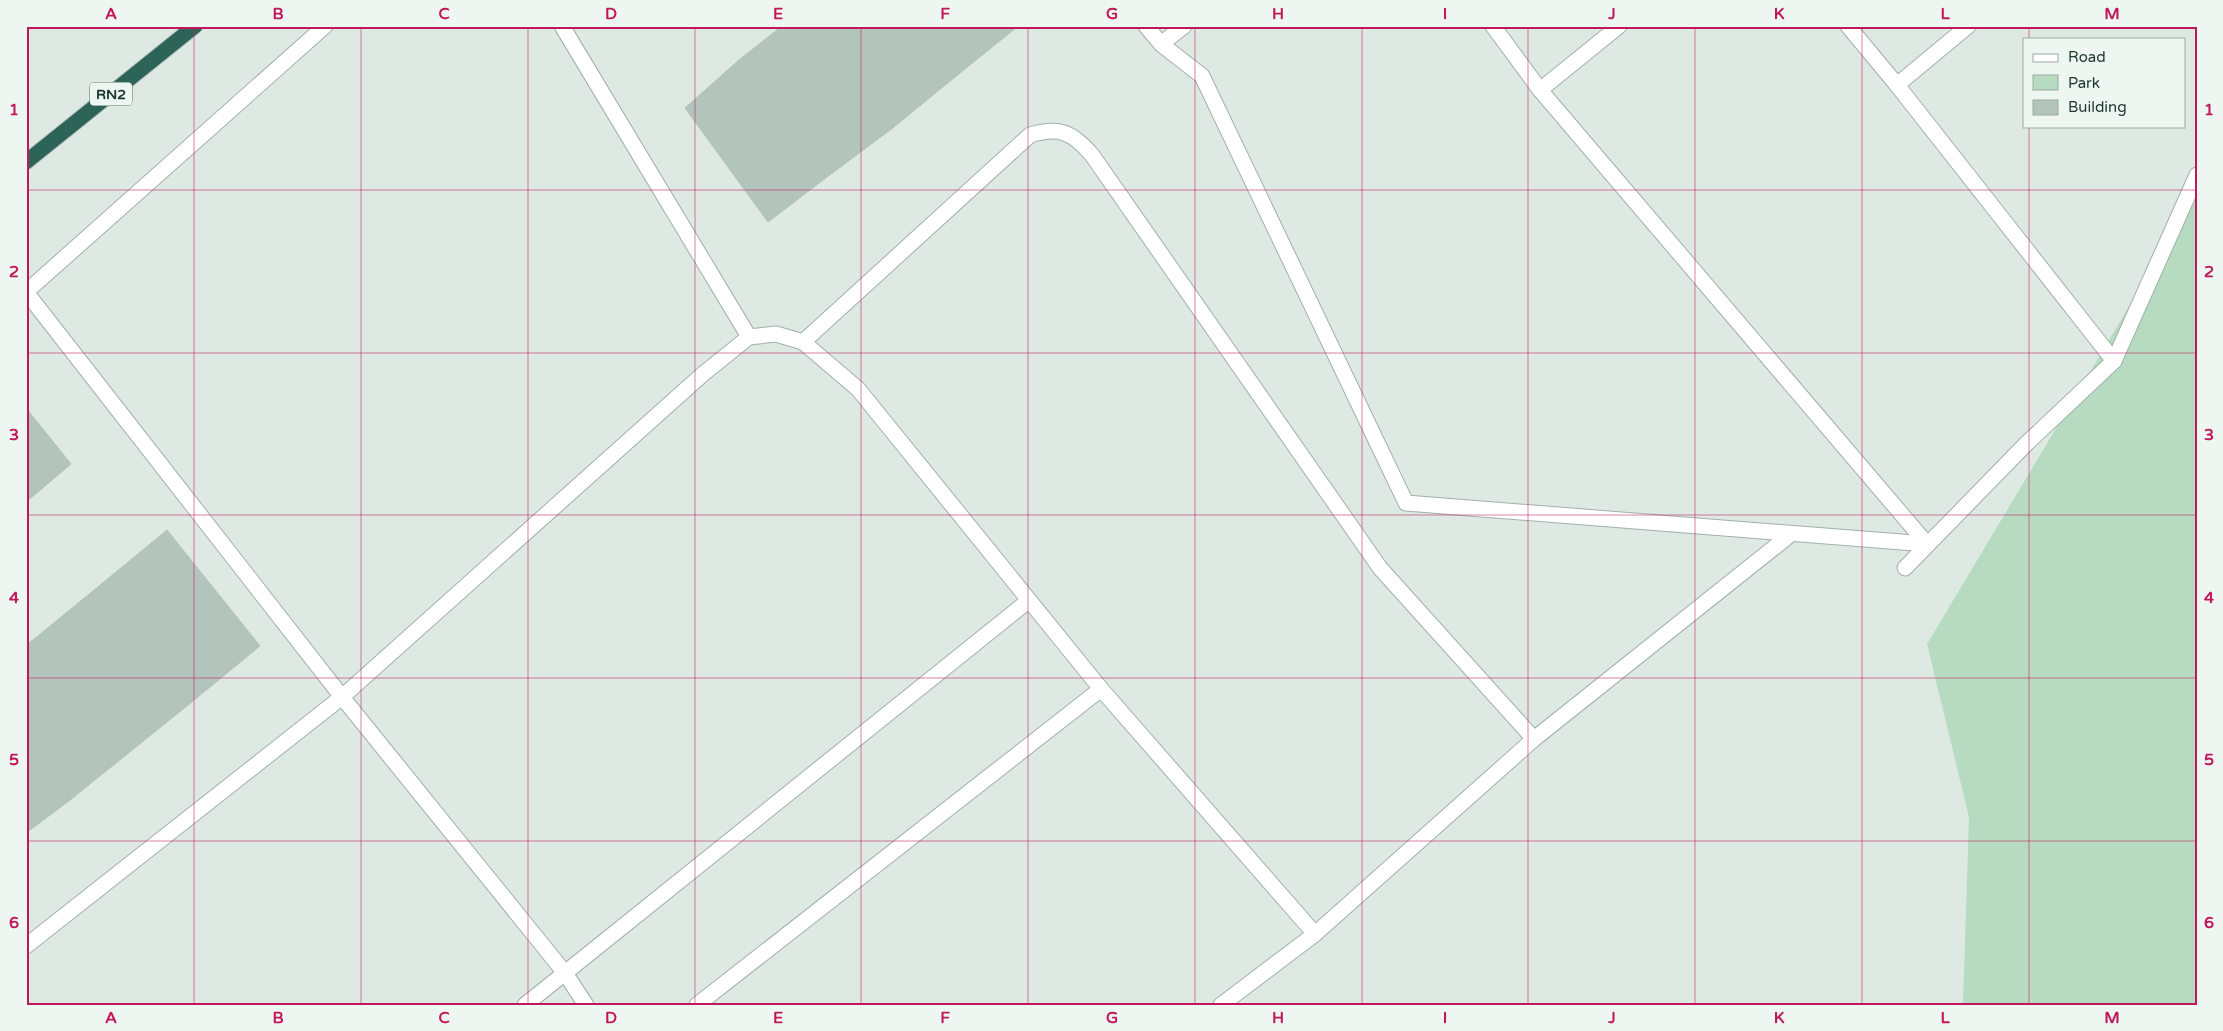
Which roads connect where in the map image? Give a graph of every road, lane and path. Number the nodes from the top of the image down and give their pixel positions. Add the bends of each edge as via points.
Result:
1 (195, 26) edge
2 (325, 26) edge
3 (562, 26) edge
4 (1146, 26) edge
5 (1184, 26) edge
6 (1493, 26) edge
7 (1619, 26) edge
8 (1848, 26) edge
9 (1968, 26) edge
10 (1161, 44) junction
11 (1897, 85) junction
12 (1540, 90) junction
13 (26, 162) edge
14 (2197, 175) edge
15 (748, 337) junction
16 (803, 342) junction
17 (2114, 361) junction
18 (1790, 534) junction
19 (1927, 544) junction
20 (1905, 568) dead end
21 (1028, 600) junction
22 (1101, 689) junction
23 (342, 698) junction
24 (1534, 739) junction
25 (1315, 934) junction
26 (26, 946) edge
27 (565, 973) junction
28 (525, 1005) edge
29 (586, 1005) edge
30 (697, 1005) edge
31 (1221, 1005) edge

1 - 13 highway, RN2
2 - 23 street via 26,292
3 - 15 street
4 - 10 street
5 - 10 street
6 - 12 street
7 - 12 street
8 - 11 street
9 - 11 street
10 - 18 street via 1202,76 1406,503
11 - 17 street
12 - 19 street
14 - 17 street
15 - 16 street via 776,334
15 - 23 street
16 - 21 street via 858,389
16 - 24 street via 1030,135 1045,130 1061,131 1078,140 1092,155 1380,568
17 - 19 street
18 - 19 street
18 - 24 street
19 - 20 street
21 - 22 street
21 - 27 street
22 - 25 street
22 - 30 street
23 - 26 street
23 - 27 street
24 - 25 street
25 - 31 street
27 - 28 street
27 - 29 street

